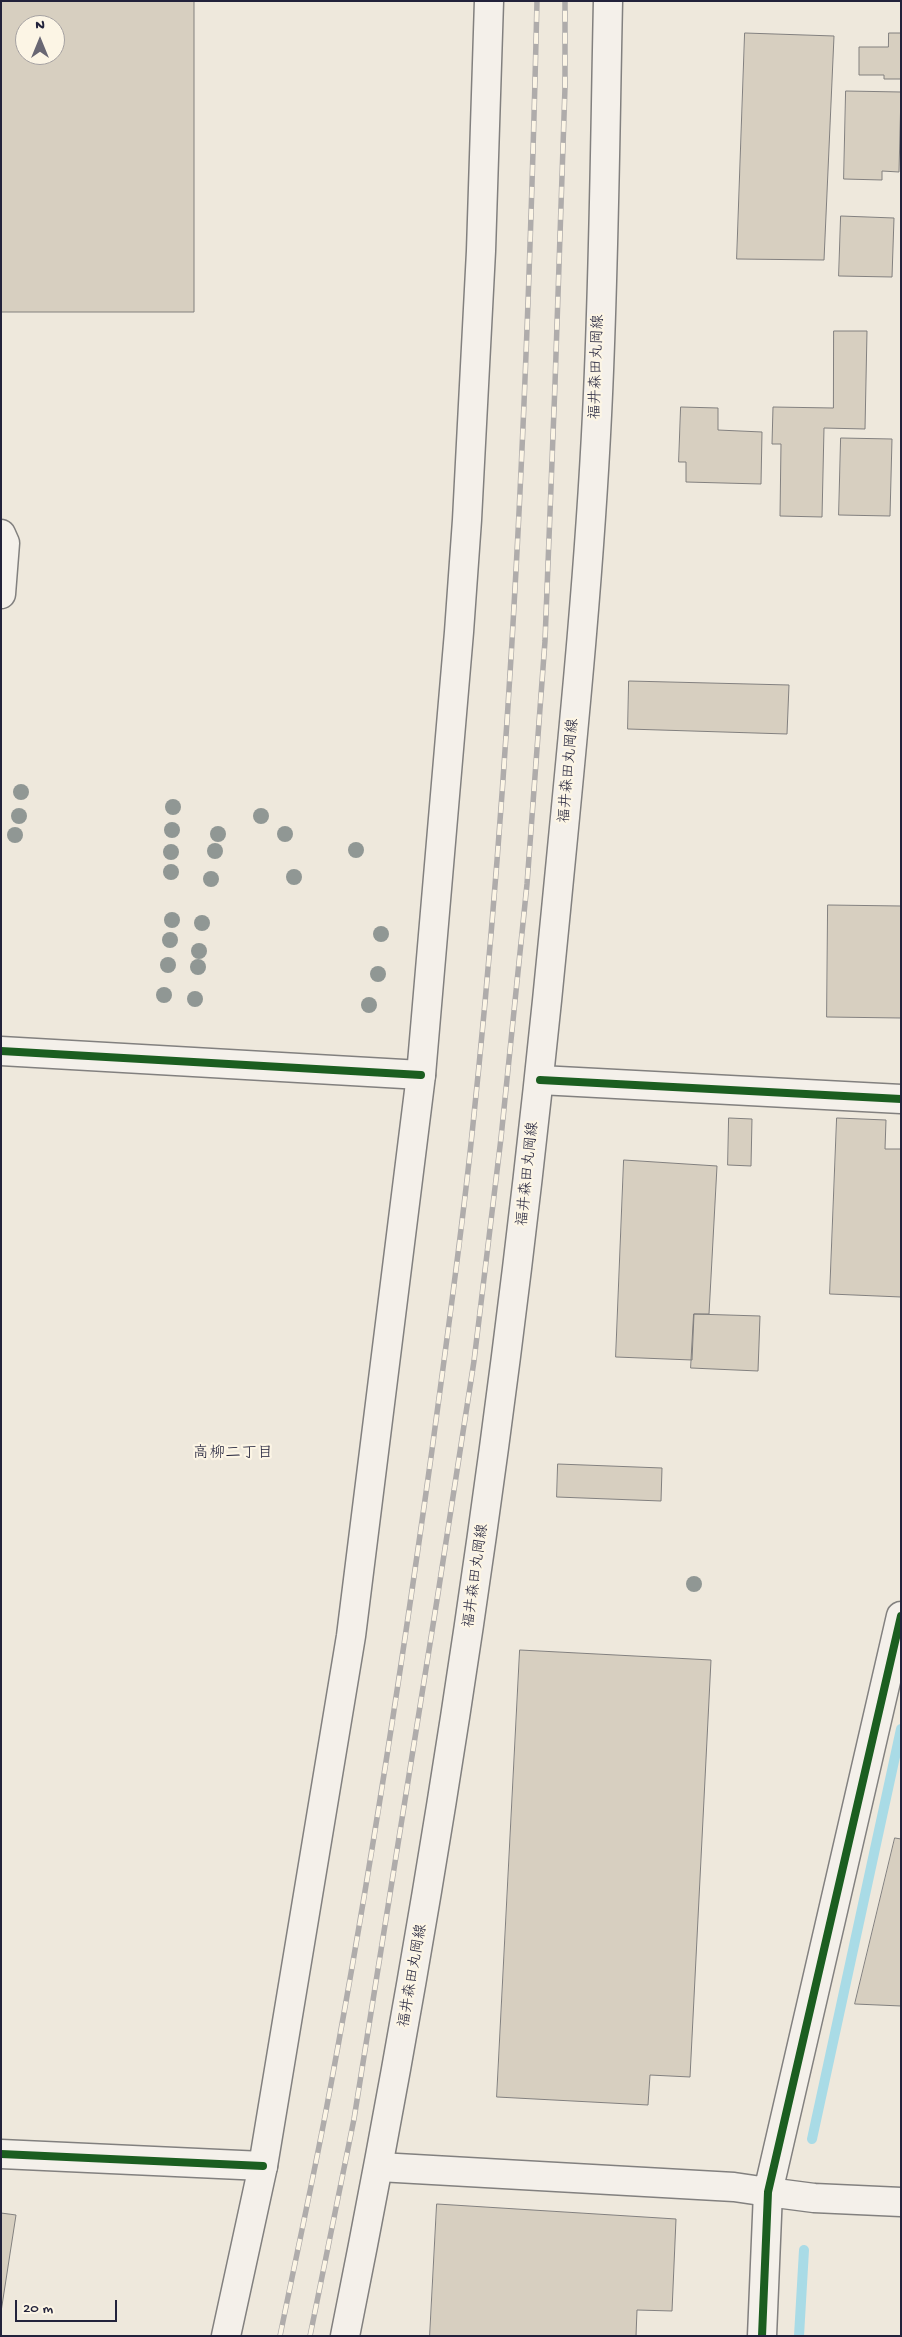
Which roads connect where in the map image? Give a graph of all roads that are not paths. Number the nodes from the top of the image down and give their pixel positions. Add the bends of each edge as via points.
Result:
1 (489, 1) edge
2 (608, 1) edge
3 (1, 534) edge
4 (1, 594) edge
5 (1, 1051) edge
6 (421, 1075) junction
7 (540, 1080) junction
8 (901, 1099) edge
9 (900, 1624) edge
10 (1, 2154) edge
11 (263, 2166) junction
12 (379, 2167) junction
13 (768, 2192) junction
14 (901, 2202) edge
15 (226, 2336) edge
16 (345, 2336) edge
17 (762, 2336) edge

1 - 6 main road via 481,251 467,520
2 - 7 main road, 福井森田丸岡線 via 597,416 578,687
3 - 4 main road via 5,543
5 - 6 main road
6 - 11 main road via 351,1636
7 - 8 main road
7 - 12 main road, 福井森田丸岡線 via 518,1273 468,1643
9 - 13 main road
10 - 11 main road
11 - 15 main road
12 - 13 main road
12 - 16 main road, 福井森田丸岡線
13 - 14 main road via 814,2198
13 - 17 main road

